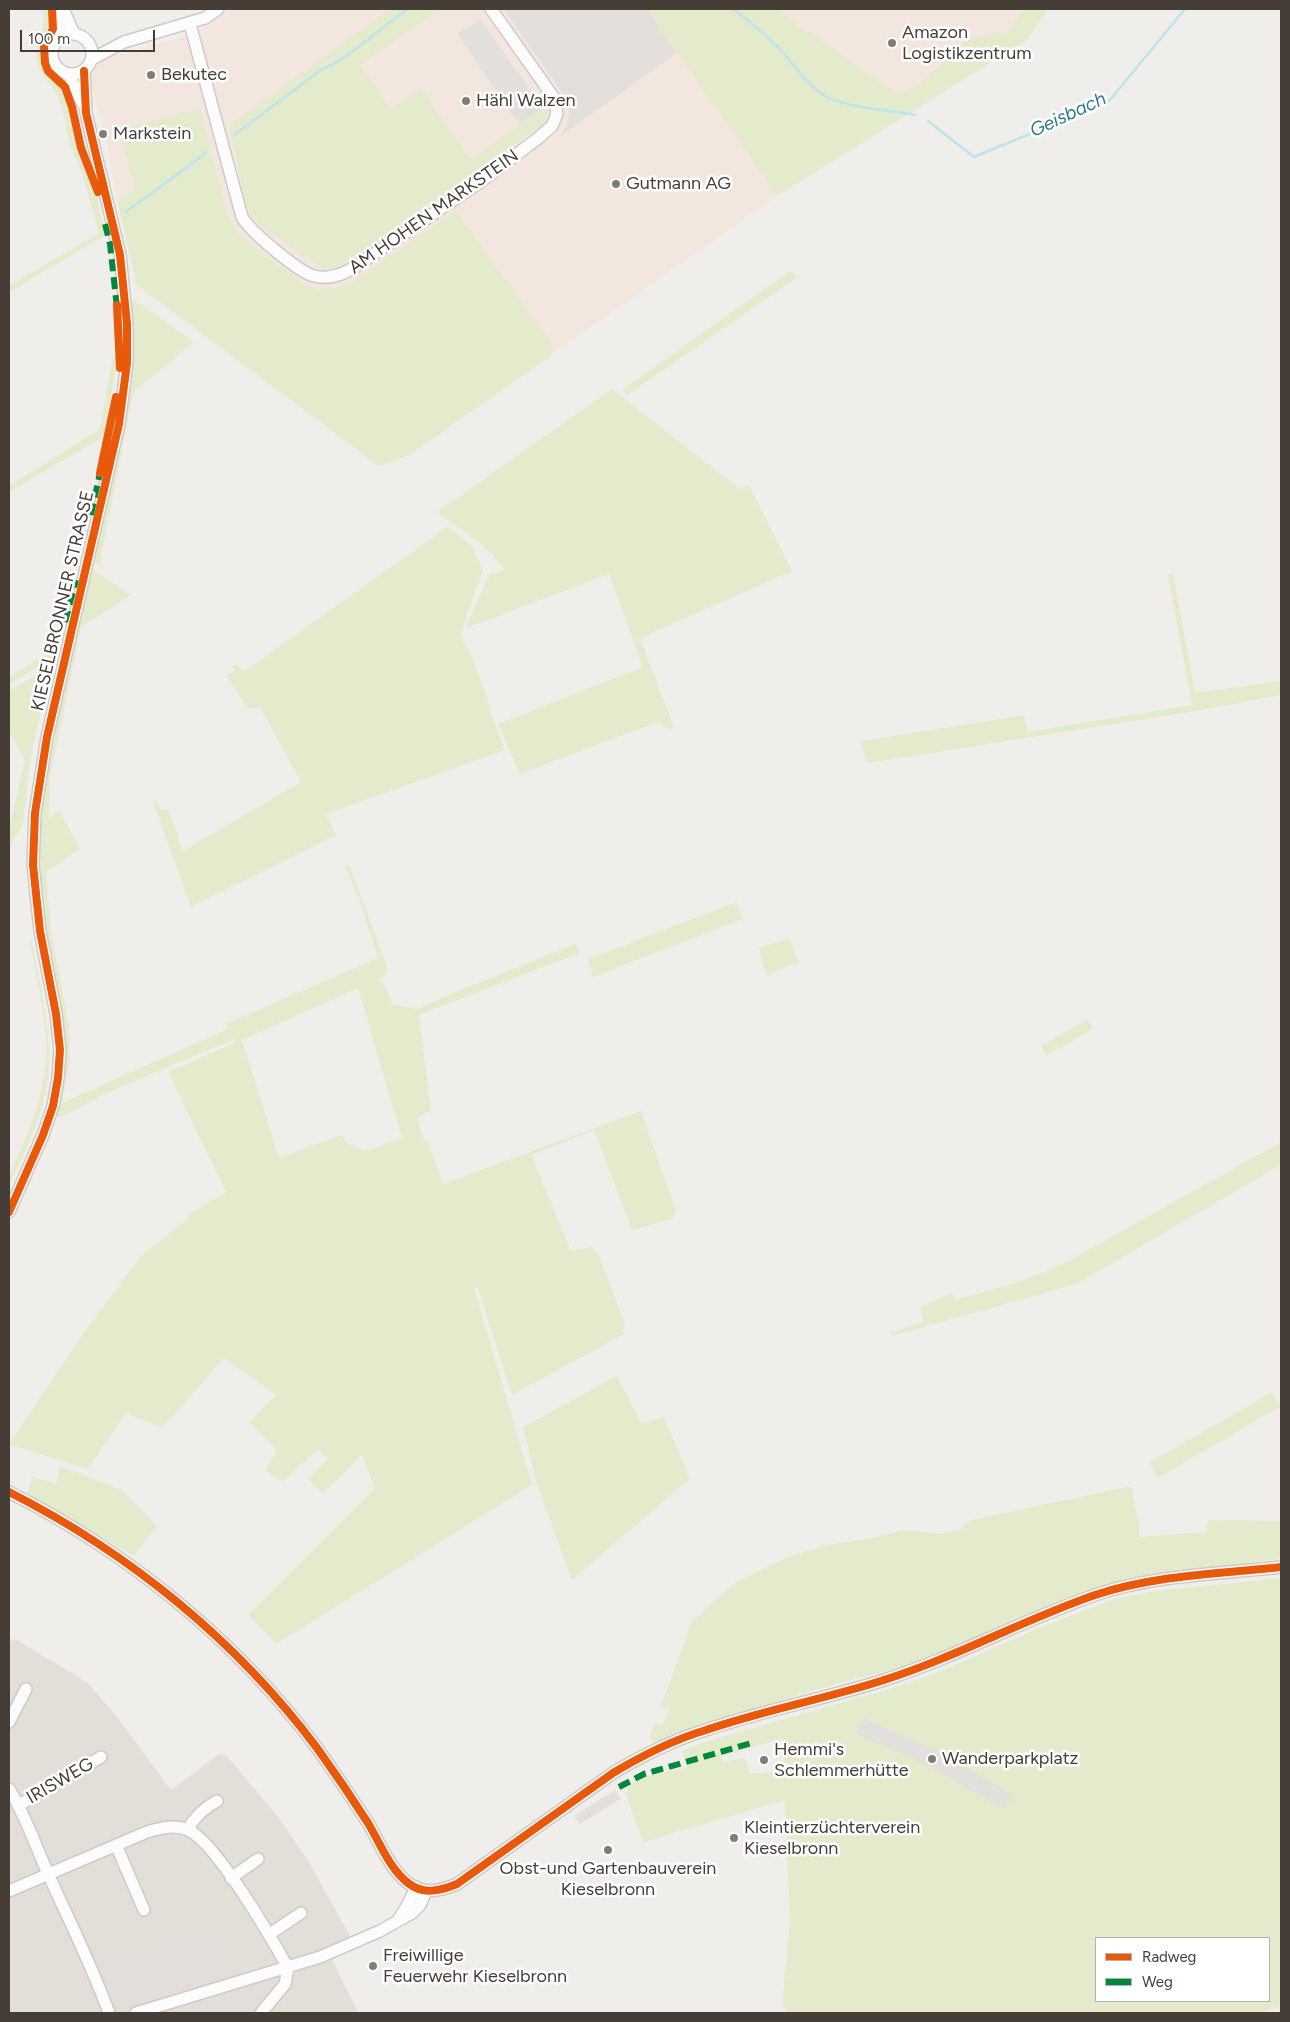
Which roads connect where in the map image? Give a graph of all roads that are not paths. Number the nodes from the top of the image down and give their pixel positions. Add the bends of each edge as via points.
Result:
1 (59, 9) edge
2 (63, 9) edge
3 (218, 9) edge
4 (491, 9) edge
5 (190, 24) junction
6 (74, 34) junction
7 (60, 38) junction
8 (124, 42) junction
9 (89, 43) junction
10 (92, 58) junction
11 (84, 71) junction
12 (69, 75) junction
13 (86, 113) junction
14 (9, 1212) edge
15 (9, 1492) edge
16 (1281, 1567) edge
17 (26, 1689) dead end
18 (9, 1722) edge
19 (101, 1757) dead end
20 (9, 1789) edge
21 (218, 1801) dead end
22 (19, 1804) junction
23 (188, 1829) junction
24 (116, 1845) junction
25 (258, 1859) dead end
26 (48, 1874) junction
27 (231, 1878) junction
28 (421, 1889) junction
29 (9, 1891) edge
30 (144, 1910) dead end
31 (301, 1914) dead end
32 (270, 1934) junction
33 (288, 1968) junction
34 (110, 2013) edge
35 (136, 2013) edge
36 (261, 2013) edge

1 - 7 street
2 - 6 street
3 - 5 street
4 - 5 street, AM HOHEN MARKSTEIN via 554,98 557,114 552,126 452,202 342,275 327,278 306,273 253,231 242,217
5 - 8 street
6 - 7 street
6 - 9 street
7 - 12 street via 51,56 57,69
8 - 9 street
8 - 10 street
9 - 10 street
10 - 11 street
11 - 12 street
11 - 13 street, KIESELBRONNER STRASSE
12 - 13 street, KIESELBRONNER STRASSE
13 - 14 street, KIESELBRONNER STRASSE via 120,255 127,324 127,363 119,424 47,737 35,813 33,865 36,899 56,1014 59,1063 53,1106
15 - 28 street via 109,1550 168,1595 229,1649 276,1698 315,1746 394,1867 408,1883
16 - 28 street via 1171,1579 1096,1594 912,1672 734,1721 679,1740 613,1772 457,1884 444,1890
17 - 18 street
19 - 22 street, IRISWEG
20 - 22 street
21 - 23 street via 194,1818
22 - 26 street
23 - 24 street via 166,1827
23 - 27 street via 212,1850
24 - 26 street
24 - 30 street
25 - 27 street
26 - 29 street
26 - 34 street
27 - 32 street
28 - 33 street via 399,1919 358,1941
31 - 32 street
32 - 33 street
33 - 35 street
33 - 36 street via 285,1984

